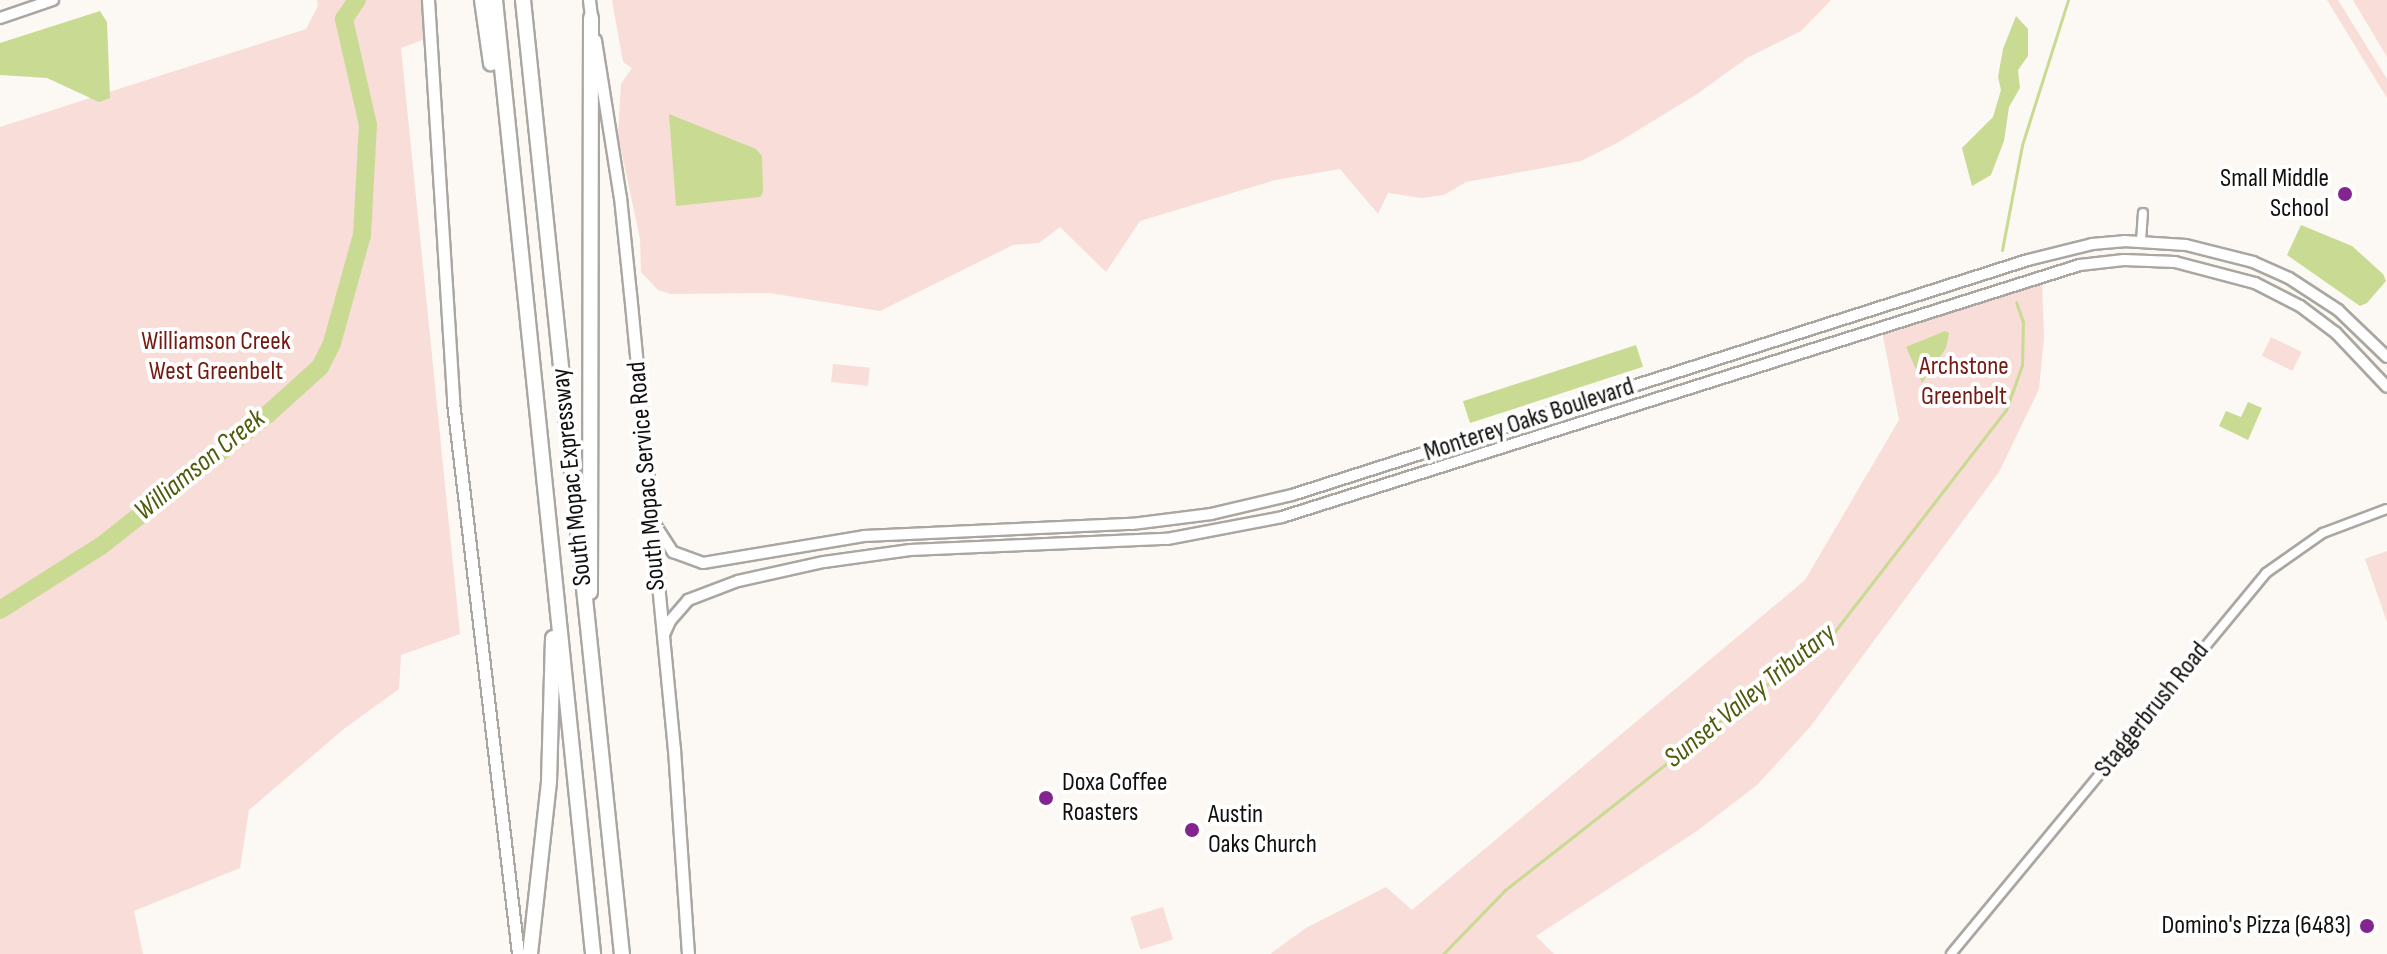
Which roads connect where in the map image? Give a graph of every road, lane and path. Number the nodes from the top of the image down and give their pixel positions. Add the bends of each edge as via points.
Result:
1 (53, 0) edge
2 (428, 0) edge
3 (482, 0) edge
4 (495, 0) edge
5 (523, 0) edge
6 (589, 0) edge
7 (0, 18) edge
8 (591, 18) junction
9 (492, 35) junction
10 (2143, 213) dead end
11 (2141, 241) junction
12 (2387, 357) edge
13 (2387, 387) edge
14 (2387, 509) edge
15 (651, 515) junction
16 (556, 610) junction
17 (587, 624) junction
18 (662, 639) junction
19 (518, 954) edge
20 (530, 954) edge
21 (593, 954) edge
22 (622, 954) edge
23 (688, 954) edge
24 (1951, 954) edge

1 - 7 street
2 - 19 main road via 453,402
3 - 9 highway
4 - 9 highway, South Mopac Expressway
5 - 17 highway, South Mopac Expressway
6 - 8 main road, South Mopac Service Road
8 - 15 main road, South Mopac Service Road via 620,197
8 - 17 highway via 593,560
9 - 16 highway, South Mopac Expressway via 505,107
10 - 11 street
11 - 12 street, Monterey Oaks Boulevard via 2218,251 2280,274 2338,310
11 - 15 street, Monterey Oaks Boulevard via 2059,250 1318,487 1211,514 1132,524 864,536 703,563 673,552
13 - 18 street, Monterey Oaks Boulevard via 2336,333 2300,306 2255,283 2175,262 2080,265 1282,517 1167,539 910,550 795,567 688,600
14 - 24 street, Staggerbrush Road via 2323,533 2266,573
15 - 18 main road, South Mopac Service Road
16 - 20 highway via 549,782
16 - 21 highway, South Mopac Expressway
17 - 22 highway, South Mopac Expressway
18 - 23 main road, South Mopac Service Road

